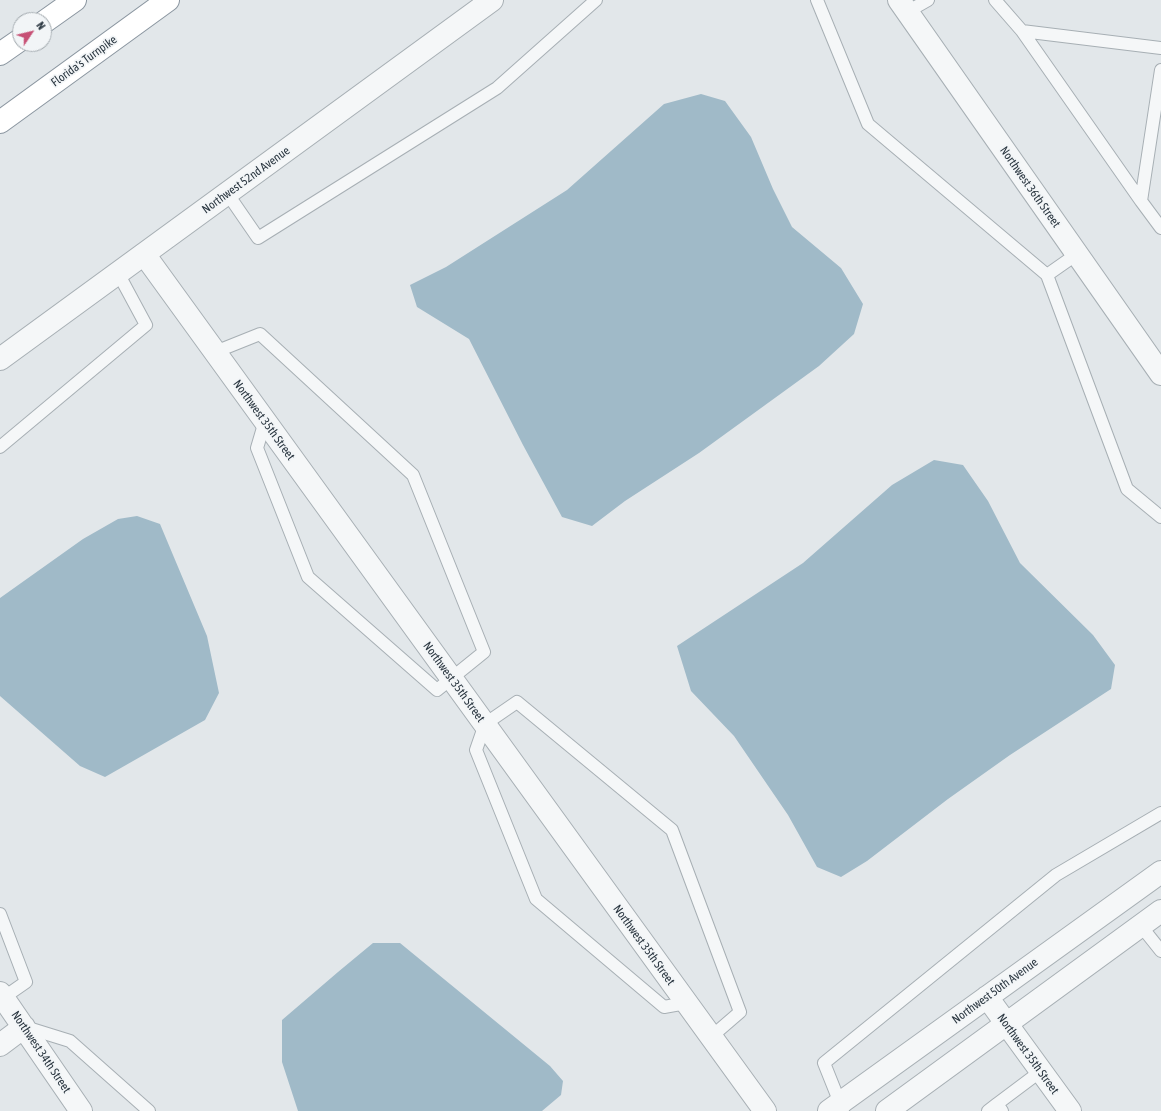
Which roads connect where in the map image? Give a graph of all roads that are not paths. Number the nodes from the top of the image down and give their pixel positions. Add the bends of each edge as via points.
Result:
1 (75, 0) edge
2 (168, 0) edge
3 (492, 0) edge
4 (596, 0) edge
5 (818, 0) edge
6 (928, 0) edge
7 (995, 0) edge
8 (903, 6) edge
9 (52, 16) edge
10 (1022, 31) junction
11 (12, 46) edge
12 (1161, 48) edge
13 (0, 54) edge
14 (1161, 70) edge
15 (0, 122) edge
16 (228, 193) junction
17 (1141, 201) junction
18 (1160, 226) edge
19 (144, 254) junction
20 (1077, 254) junction
21 (118, 273) junction
22 (1047, 275) junction
23 (215, 352) junction
24 (0, 360) edge
25 (1161, 374) edge
26 (265, 421) junction
27 (0, 446) edge
28 (1161, 517) edge
29 (451, 679) junction
30 (485, 724) junction
31 (1161, 813) edge
32 (1161, 872) edge
33 (1161, 911) edge
34 (0, 914) edge
35 (1141, 926) junction
36 (1161, 952) edge
37 (2, 995) edge
38 (987, 997) junction
39 (686, 1003) junction
40 (1007, 1024) junction
41 (24, 1027) junction
42 (711, 1037) junction
43 (0, 1045) edge
44 (1041, 1071) junction
45 (839, 1108) edge
46 (996, 1109) edge
47 (81, 1111) edge
48 (149, 1111) edge
49 (765, 1111) edge
50 (887, 1111) edge
51 (1070, 1111) edge

1 - 9 highway
2 - 15 highway, Florida's Turnpike
3 - 16 street, Northwest 52nd Avenue
4 - 16 lane via 497,88 258,238
5 - 22 lane via 868,124
6 - 8 lane
7 - 10 lane
8 - 20 street, Northwest 36th Street
10 - 12 lane
10 - 17 lane
11 - 13 highway
14 - 17 lane
16 - 19 street, Northwest 52nd Avenue
17 - 18 lane
19 - 21 street, Northwest 52nd Avenue
19 - 23 street, Northwest 35th Street
20 - 22 lane
20 - 25 street, Northwest 36th Street
21 - 24 street, Northwest 52nd Avenue
21 - 27 lane via 146,326
22 - 28 lane via 1127,489
23 - 26 street, Northwest 35th Street
23 - 29 lane via 260,334 413,475 484,652
26 - 29 street, Northwest 35th Street
26 - 29 lane via 257,448 308,577 437,690
29 - 30 street, Northwest 35th Street
30 - 39 street, Northwest 35th Street
30 - 39 lane via 476,750 536,899 664,1007
30 - 42 lane via 517,702 672,830 740,1012
31 - 45 lane via 1056,875 824,1063
32 - 38 street, Northwest 50th Avenue
33 - 35 street
34 - 37 lane via 26,982
35 - 36 lane
35 - 40 street
37 - 41 street, Northwest 34th Street
38 - 40 street, Northwest 35th Street
38 - 45 street, Northwest 50th Avenue
39 - 42 street, Northwest 35th Street
40 - 44 street, Northwest 35th Street
40 - 50 street
41 - 43 street
41 - 47 street, Northwest 34th Street
41 - 48 lane via 70,1041
42 - 49 street, Northwest 35th Street
44 - 46 lane
44 - 51 street, Northwest 35th Street

